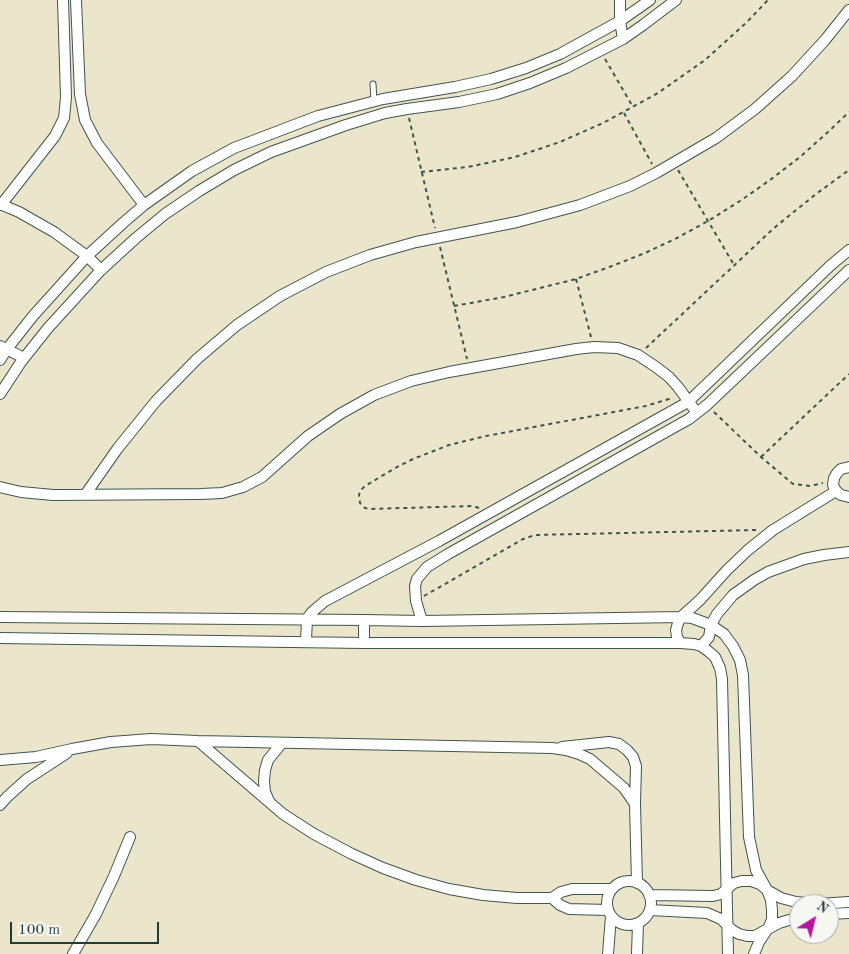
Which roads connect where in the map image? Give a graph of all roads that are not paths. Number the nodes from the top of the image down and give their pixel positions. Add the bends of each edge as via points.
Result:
1 (63, 0) edge
2 (76, 0) edge
3 (620, 0) edge
4 (650, 0) edge
5 (676, 0) edge
6 (849, 10) edge
7 (620, 21) junction
8 (623, 39) junction
9 (373, 84) dead end
10 (374, 101) junction
11 (0, 204) edge
12 (144, 205) junction
13 (849, 250) edge
14 (87, 256) junction
15 (101, 270) junction
16 (849, 270) edge
17 (4, 347) edge
18 (24, 358) junction
19 (0, 360) edge
20 (0, 394) edge
21 (686, 398) junction
22 (697, 414) junction
23 (849, 466) edge
24 (0, 487) edge
25 (836, 491) junction
26 (85, 495) junction
27 (849, 498) edge
28 (439, 541) junction
29 (418, 552) junction
30 (849, 552) edge
31 (448, 554) junction
32 (427, 568) junction
33 (0, 617) edge
34 (681, 617) junction
35 (307, 619) junction
36 (364, 620) junction
37 (422, 621) junction
38 (711, 625) junction
39 (0, 638) edge
40 (306, 641) junction
41 (364, 642) junction
42 (680, 643) junction
43 (701, 646) junction
44 (198, 741) junction
45 (282, 743) junction
46 (552, 748) junction
47 (72, 749) junction
48 (0, 760) edge
49 (269, 802) junction
50 (635, 804) junction
51 (0, 805) edge
52 (130, 837) dead end
53 (638, 883) junction
54 (726, 888) junction
55 (612, 889) junction
56 (767, 890) junction
57 (649, 895) junction
58 (677, 896) junction
59 (552, 898) junction
60 (849, 902) edge
61 (650, 910) junction
62 (677, 911) junction
63 (610, 913) junction
64 (789, 920) edge
65 (638, 923) junction
66 (727, 924) junction
67 (769, 927) junction
68 (74, 954) edge
69 (608, 954) edge
70 (637, 954) edge
71 (728, 954) edge
72 (754, 954) edge

1 - 11 street via 64,118 55,136
2 - 12 street via 80,94 85,120 97,143
3 - 7 street
4 - 7 street
5 - 8 street
6 - 26 street via 792,76 755,109 716,138 656,173 571,207 370,255 326,272 280,296 236,325 197,358 156,401
7 - 8 street
7 - 10 street via 560,54 526,68 455,87
8 - 15 street via 566,68 497,94 385,113 271,152 234,170 172,209
9 - 10 lane
10 - 12 street via 318,116 234,148 192,171
11 - 14 street via 37,222
12 - 14 street
13 - 21 street
14 - 15 street
14 - 17 street
15 - 18 street
16 - 22 street
17 - 18 street
17 - 19 street
18 - 20 street
21 - 22 street
21 - 26 street via 669,377 638,355 618,348 576,349 450,372 411,381 374,395 308,436 262,477 243,487 222,493
21 - 28 street
22 - 31 street
23 - 25 street via 834,478
24 - 26 street via 21,492
25 - 27 street via 840,496
25 - 34 street via 773,530
28 - 29 street
28 - 31 street via 442,550
29 - 32 street via 424,557
29 - 35 street via 325,601
30 - 38 street via 804,559 768,572 733,595
31 - 32 street
32 - 37 street via 415,586
33 - 35 street
34 - 37 street
34 - 38 street via 702,620
34 - 42 street via 676,630
35 - 36 street
35 - 40 street
36 - 37 street
36 - 41 street
38 - 43 street via 709,637
38 - 56 street via 724,634 740,660 749,837 756,870
39 - 40 street
40 - 41 street
41 - 42 street
42 - 43 street
43 - 54 street via 714,657 722,679
44 - 45 street
44 - 47 street via 151,739
44 - 49 street
45 - 46 street
45 - 49 street via 268,760 265,770 265,792
46 - 50 street via 590,759 624,788
46 - 50 street via 609,742 619,744 633,757 636,766
47 - 48 street
47 - 51 street via 27,779
49 - 59 street via 314,834 352,854 416,880 483,895
50 - 53 street
52 - 68 street via 100,906
53 - 55 street via 626,881
53 - 57 street
54 - 56 street via 742,880 760,884
54 - 58 street via 713,896
54 - 66 street
55 - 59 street via 572,888
55 - 63 street via 607,899
56 - 60 street via 796,902
56 - 67 street via 772,910
57 - 58 street
57 - 61 street
58 - 62 street
59 - 63 street via 569,909
61 - 62 street
61 - 65 street
62 - 66 street via 707,913
63 - 65 street via 623,924
63 - 69 street
64 - 67 street
65 - 70 street
66 - 67 street via 732,930 747,936 755,936
66 - 71 street
67 - 72 street

